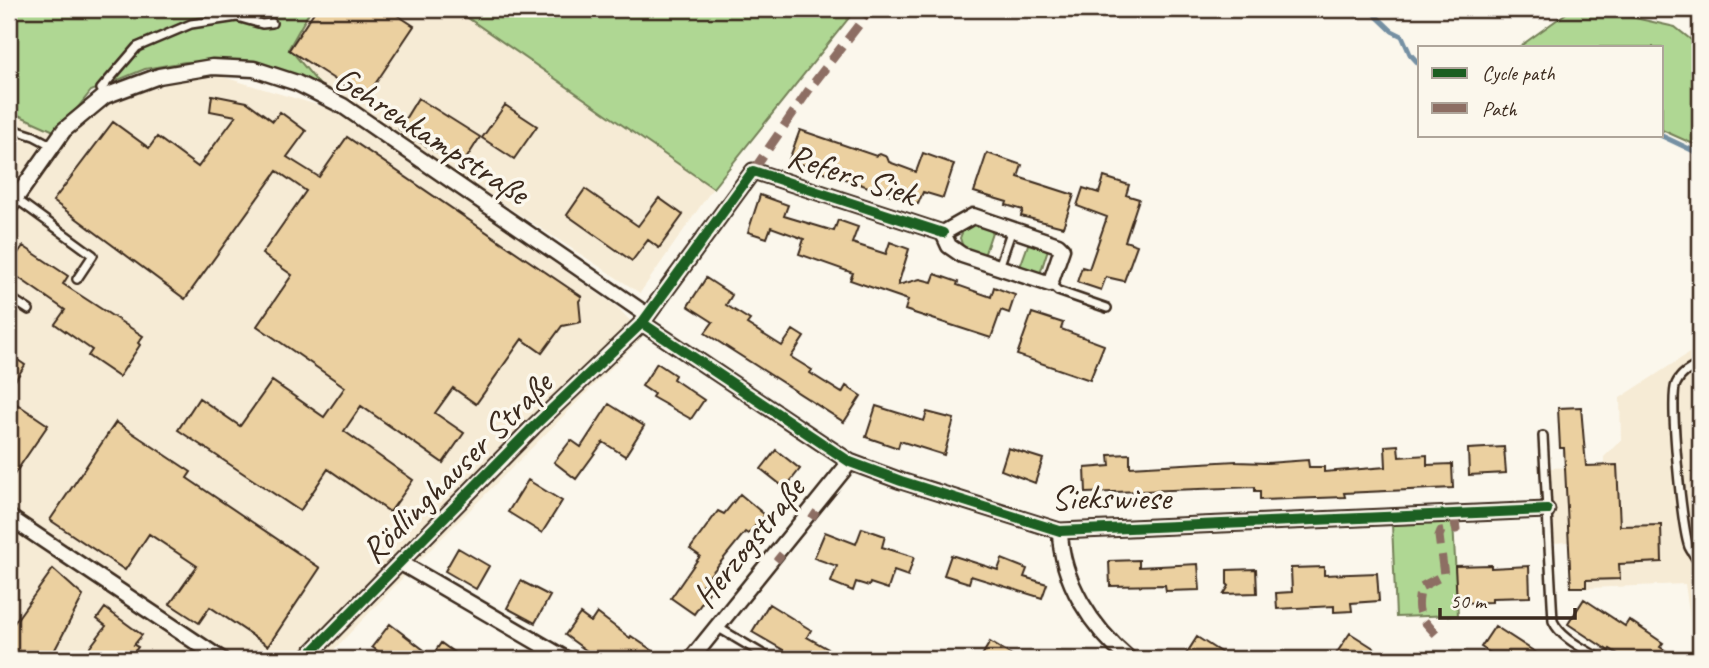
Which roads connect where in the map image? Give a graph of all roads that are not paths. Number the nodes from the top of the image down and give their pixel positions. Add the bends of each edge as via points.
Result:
1 (272, 23) dead end
2 (104, 96) junction
3 (9, 128) edge
4 (53, 146) junction
5 (12, 203) edge
6 (1012, 229) junction
7 (943, 233) junction
8 (999, 267) junction
9 (78, 279) dead end
10 (1050, 284) junction
11 (9, 297) edge
12 (1107, 308) dead end
13 (29, 310) dead end
14 (645, 319) junction
15 (1700, 364) edge
16 (1543, 436) dead end
17 (850, 461) junction
18 (1547, 510) junction
19 (9, 517) edge
20 (1060, 531) junction
21 (401, 563) junction
22 (1700, 566) edge
23 (717, 627) junction
24 (221, 659) edge
25 (305, 659) edge
26 (566, 659) edge
27 (691, 659) edge
28 (771, 659) edge
29 (1129, 659) edge
30 (1601, 659) edge

1 - 2 lane via 237,17 191,24 137,47 101,89
2 - 4 street, Gehrenkampstraße
2 - 14 street, Gehrenkampstraße via 159,76 212,67 254,69 297,83 343,106
3 - 4 lane
4 - 5 street, Gehrenkampstraße
5 - 9 lane via 93,255
6 - 7 street, Refers Siek via 973,216
6 - 8 lane
6 - 10 street, Refers Siek via 1062,249
7 - 8 street, Refers Siek via 949,246 962,255
7 - 14 street, Refers Siek via 753,171
8 - 10 street, Refers Siek
10 - 12 lane
11 - 13 lane
14 - 17 street, Siekswiese
14 - 21 street, Rödlinghauser Straße
15 - 22 lane via 1685,371 1672,397 1689,545
16 - 18 lane
17 - 20 street, Siekswiese
17 - 23 street, Herzogstraße
18 - 20 street, Siekswiese via 1424,519
18 - 30 lane via 1553,621 1557,629
19 - 24 street
20 - 29 street via 1063,558 1079,596 1101,632
21 - 25 street, Rödlinghauser Straße
21 - 26 street
23 - 27 street, Herzogstraße
23 - 28 lane

